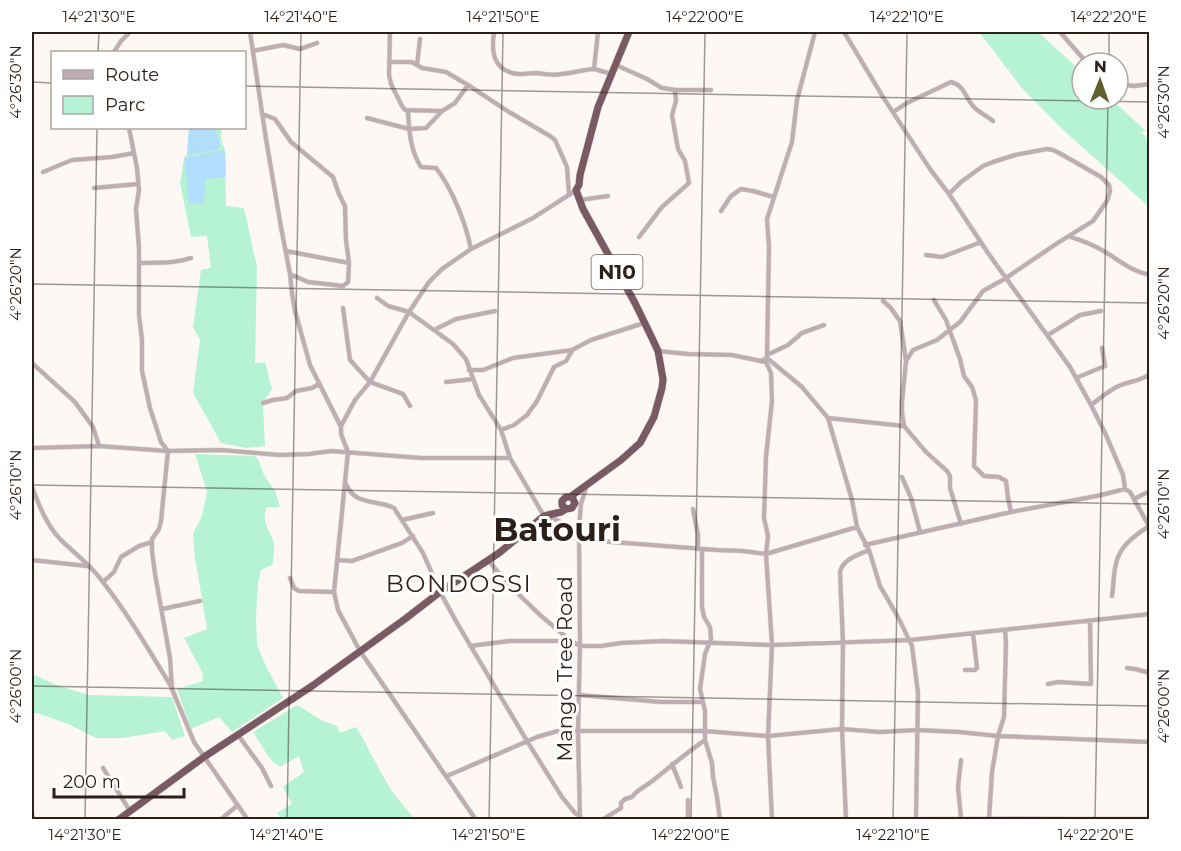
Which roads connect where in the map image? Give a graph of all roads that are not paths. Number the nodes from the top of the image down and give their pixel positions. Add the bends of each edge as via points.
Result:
1 (130, 32) edge
2 (250, 32) edge
3 (390, 32) edge
4 (494, 32) edge
5 (598, 32) edge
6 (629, 32) edge
7 (815, 32) edge
8 (844, 32) edge
9 (1060, 32) edge
10 (420, 39) dead end
11 (317, 43) dead end
12 (115, 51) edge
13 (253, 51) junction
14 (1077, 51) edge
15 (389, 62) junction
16 (417, 65) junction
17 (616, 65) junction
18 (594, 69) junction
19 (612, 74) junction
20 (1149, 84) edge
21 (468, 85) junction
22 (1130, 86) edge
23 (675, 90) junction
24 (711, 90) dead end
25 (408, 111) junction
26 (442, 111) junction
27 (893, 112) junction
28 (262, 114) junction
29 (367, 118) dead end
30 (993, 121) dead end
31 (129, 129) edge
32 (409, 129) junction
33 (134, 153) junction
34 (43, 172) dead end
35 (138, 184) junction
36 (94, 188) dead end
37 (573, 192) junction
38 (949, 194) junction
39 (608, 196) dead end
40 (774, 197) junction
41 (579, 201) junction
42 (721, 211) dead end
43 (1070, 236) junction
44 (639, 237) dead end
45 (981, 242) junction
46 (471, 249) junction
47 (286, 251) junction
48 (926, 255) dead end
49 (190, 258) dead end
50 (139, 263) junction
51 (349, 263) junction
52 (290, 274) junction
53 (1149, 275) edge
54 (1006, 278) junction
55 (377, 297) dead end
56 (934, 300) dead end
57 (883, 301) dead end
58 (343, 308) dead end
59 (495, 311) dead end
60 (1101, 311) dead end
61 (409, 312) junction
62 (645, 323) junction
63 (824, 325) dead end
64 (434, 330) junction
65 (949, 330) junction
66 (1048, 335) junction
67 (1102, 348) dead end
68 (572, 350) junction
69 (658, 351) junction
70 (767, 359) junction
71 (906, 361) junction
72 (32, 363) edge
73 (469, 370) junction
74 (1149, 374) edge
75 (1076, 378) junction
76 (473, 379) junction
77 (370, 382) junction
78 (446, 382) dead end
79 (319, 384) junction
80 (263, 403) dead end
81 (1091, 405) junction
82 (410, 406) dead end
83 (828, 418) junction
84 (904, 426) junction
85 (341, 427) junction
86 (501, 430) junction
87 (99, 446) junction
88 (32, 448) edge
89 (168, 451) junction
90 (348, 452) junction
91 (510, 458) junction
92 (902, 477) dead end
93 (345, 481) junction
94 (585, 486) junction
95 (32, 487) edge
96 (1125, 489) junction
97 (1149, 491) edge
98 (1130, 492) junction
99 (352, 495) junction
100 (1139, 495) junction
101 (570, 497) junction
102 (344, 498) junction
103 (1134, 499) junction
104 (575, 504) junction
105 (564, 506) junction
106 (693, 509) dead end
107 (1011, 512) junction
108 (433, 513) dead end
109 (547, 515) junction
110 (402, 520) junction
111 (960, 524) junction
112 (857, 527) junction
113 (1149, 527) edge
114 (920, 532) junction
115 (413, 536) junction
116 (579, 541) junction
117 (152, 542) junction
118 (865, 544) junction
119 (700, 549) junction
120 (869, 550) junction
121 (766, 554) junction
122 (32, 560) edge
123 (336, 560) junction
124 (489, 560) junction
125 (89, 566) junction
126 (290, 578) dead end
127 (103, 582) junction
128 (334, 592) junction
129 (440, 592) junction
130 (1112, 596) dead end
131 (200, 602) dead end
132 (162, 609) junction
133 (1149, 614) edge
134 (1090, 621) junction
135 (1005, 630) junction
136 (973, 633) junction
137 (910, 640) junction
138 (571, 641) junction
139 (843, 643) junction
140 (709, 644) junction
141 (772, 645) junction
142 (470, 646) junction
143 (580, 646) junction
144 (360, 651) junction
145 (1127, 668) dead end
146 (965, 670) dead end
147 (1149, 673) edge
148 (1048, 684) dead end
149 (172, 689) junction
150 (579, 694) junction
151 (703, 702) junction
152 (842, 729) junction
153 (916, 730) junction
154 (578, 731) junction
155 (704, 731) junction
156 (238, 735) junction
157 (768, 736) junction
158 (998, 736) junction
159 (705, 740) junction
160 (527, 741) junction
161 (1149, 742) edge
162 (204, 757) junction
163 (961, 760) dead end
164 (672, 764) junction
165 (103, 768) dead end
166 (447, 776) junction
167 (271, 786) dead end
168 (681, 787) dead end
169 (688, 800) dead end
170 (238, 805) junction
171 (130, 811) junction
172 (32, 815) edge
173 (580, 818) edge
174 (961, 818) junction
175 (34, 819) edge
176 (118, 819) edge
177 (220, 819) edge
178 (248, 819) edge
179 (476, 819) edge
180 (603, 819) edge
181 (688, 819) edge
182 (720, 819) edge
183 (772, 819) edge
184 (846, 819) edge
185 (853, 819) edge
186 (916, 819) edge
187 (989, 819) edge
188 (1149, 819) edge

1 - 12 street
2 - 13 street
3 - 15 street
4 - 18 street via 494,57 500,66 517,74 554,75
5 - 18 street
6 - 17 highway, N10
7 - 40 street via 797,100 792,142
8 - 27 street
9 - 14 street
10 - 16 street
11 - 13 street via 300,49 283,45
13 - 28 street
15 - 16 street
15 - 25 street via 390,82
16 - 21 street via 446,72
17 - 19 highway, N10
17 - 23 street via 662,88
18 - 19 street
19 - 37 highway, N10 via 598,107 579,185
20 - 22 street
21 - 26 street via 455,103
21 - 37 street via 555,140
23 - 24 street
23 - 44 street via 672,115 689,183 662,207
25 - 26 street
25 - 32 street
26 - 32 street via 426,128
27 - 30 street via 951,82 963,90 975,109
27 - 38 street
28 - 47 street
28 - 51 street via 275,119 291,142 333,177 345,206
29 - 32 street
31 - 33 street
32 - 46 street via 414,156 421,166 436,168 444,177 468,230
33 - 34 street via 72,160
33 - 35 street
35 - 36 street
35 - 50 street
37 - 41 highway, N10
37 - 46 street via 533,218
38 - 43 street via 993,162 1032,151 1053,150 1101,177 1110,190 1093,221
38 - 45 street
39 - 41 street
40 - 42 street via 741,189
40 - 70 street via 767,219
41 - 62 highway, N10
43 - 53 street
43 - 54 street
45 - 48 street via 942,257
45 - 54 street
46 - 61 street via 429,282
47 - 51 street
47 - 52 street
49 - 50 street
50 - 89 street via 142,371 161,442
51 - 52 street via 348,282 343,286 308,282
52 - 79 street via 295,311
54 - 65 street via 983,291 960,322
54 - 66 street
55 - 61 street via 388,306
56 - 65 street
57 - 71 street via 899,319
58 - 77 street via 350,360
59 - 64 street via 456,319
60 - 66 street via 1080,315
61 - 64 street
61 - 77 street
62 - 68 street
62 - 69 highway, N10
63 - 70 street via 802,333
64 - 73 street via 456,346
65 - 71 street via 913,350
65 - 107 street via 976,400 974,466 984,476 1006,481
66 - 75 street
67 - 75 street via 1105,366
68 - 73 street via 513,357 483,370
68 - 86 street via 566,361 554,367 527,415
69 - 70 street
69 - 94 highway, N10 via 662,388 646,433 633,451
70 - 83 street via 802,387
70 - 121 street via 772,401 765,481
71 - 84 street
72 - 87 street via 75,402 93,428
73 - 76 street
74 - 81 street via 1109,391
75 - 81 street
76 - 78 street
76 - 86 street
77 - 82 street via 403,394
77 - 85 street
79 - 80 street
79 - 85 street
81 - 96 street via 1123,475
83 - 84 street
83 - 112 street
84 - 111 street via 950,476
85 - 90 street
86 - 91 street
87 - 88 street
87 - 89 street
89 - 90 street via 279,455
89 - 117 street via 161,520
90 - 91 street via 421,458
90 - 93 street
91 - 109 street
92 - 114 street
93 - 99 street
93 - 102 street
94 - 101 highway, N10
94 - 104 highway, N10
94 - 116 street, Mango Tree Road
95 - 125 street via 52,529
96 - 98 street
96 - 107 street
97 - 100 street
98 - 100 street
98 - 103 street
99 - 102 street
99 - 110 street via 386,504
100 - 103 street
101 - 104 highway
101 - 105 highway via 564,498
102 - 123 street
103 - 113 street
104 - 105 highway via 572,508
105 - 109 highway via 561,512
106 - 119 street
107 - 111 street
108 - 110 street
109 - 116 street via 558,520
109 - 124 highway
110 - 115 street
111 - 114 street
112 - 118 street
112 - 121 street
113 - 130 street via 1138,533 1119,555
114 - 118 street
115 - 123 street via 352,561
115 - 129 street
116 - 119 street
116 - 143 street, Mango Tree Road
117 - 127 street via 121,557 114,572
117 - 132 street
118 - 120 street
119 - 121 street
119 - 140 street via 702,608 710,627
120 - 137 street via 880,586
120 - 139 street via 841,567
121 - 141 street
122 - 125 street
123 - 128 street
124 - 129 highway
124 - 138 street via 517,594
125 - 127 street
126 - 128 street via 299,591
127 - 149 street
128 - 144 street via 338,610
129 - 142 street
129 - 144 highway
131 - 132 street
132 - 149 street
133 - 134 street
134 - 135 street
134 - 148 street via 1091,684
135 - 136 street
135 - 158 street via 1004,717
136 - 137 street
136 - 146 street via 977,667
137 - 139 street
137 - 153 street via 918,693
138 - 142 street
138 - 143 street
139 - 141 street
139 - 152 street
140 - 141 street
140 - 143 street via 664,641
140 - 151 street via 700,689
141 - 157 street
142 - 160 street
143 - 150 street, Mango Tree Road
144 - 156 highway
144 - 166 street
145 - 147 street
149 - 162 street
150 - 151 street
150 - 154 street, Mango Tree Road
151 - 155 street
152 - 153 street
152 - 157 street
152 - 184 street
153 - 158 street
153 - 186 street
154 - 155 street
154 - 160 street via 552,732
154 - 173 street, Mango Tree Road
155 - 157 street
155 - 159 street
156 - 162 highway
156 - 167 street
157 - 183 street
158 - 161 street
158 - 187 street
159 - 164 street
159 - 182 street
160 - 166 street
160 - 173 street
162 - 170 street
162 - 171 highway
163 - 174 street
164 - 168 street
164 - 180 street
165 - 171 street
166 - 179 street
169 - 181 street
170 - 177 street
170 - 178 street
171 - 176 highway
172 - 175 street
174 - 186 street
174 - 187 street
185 - 186 street
187 - 188 street

